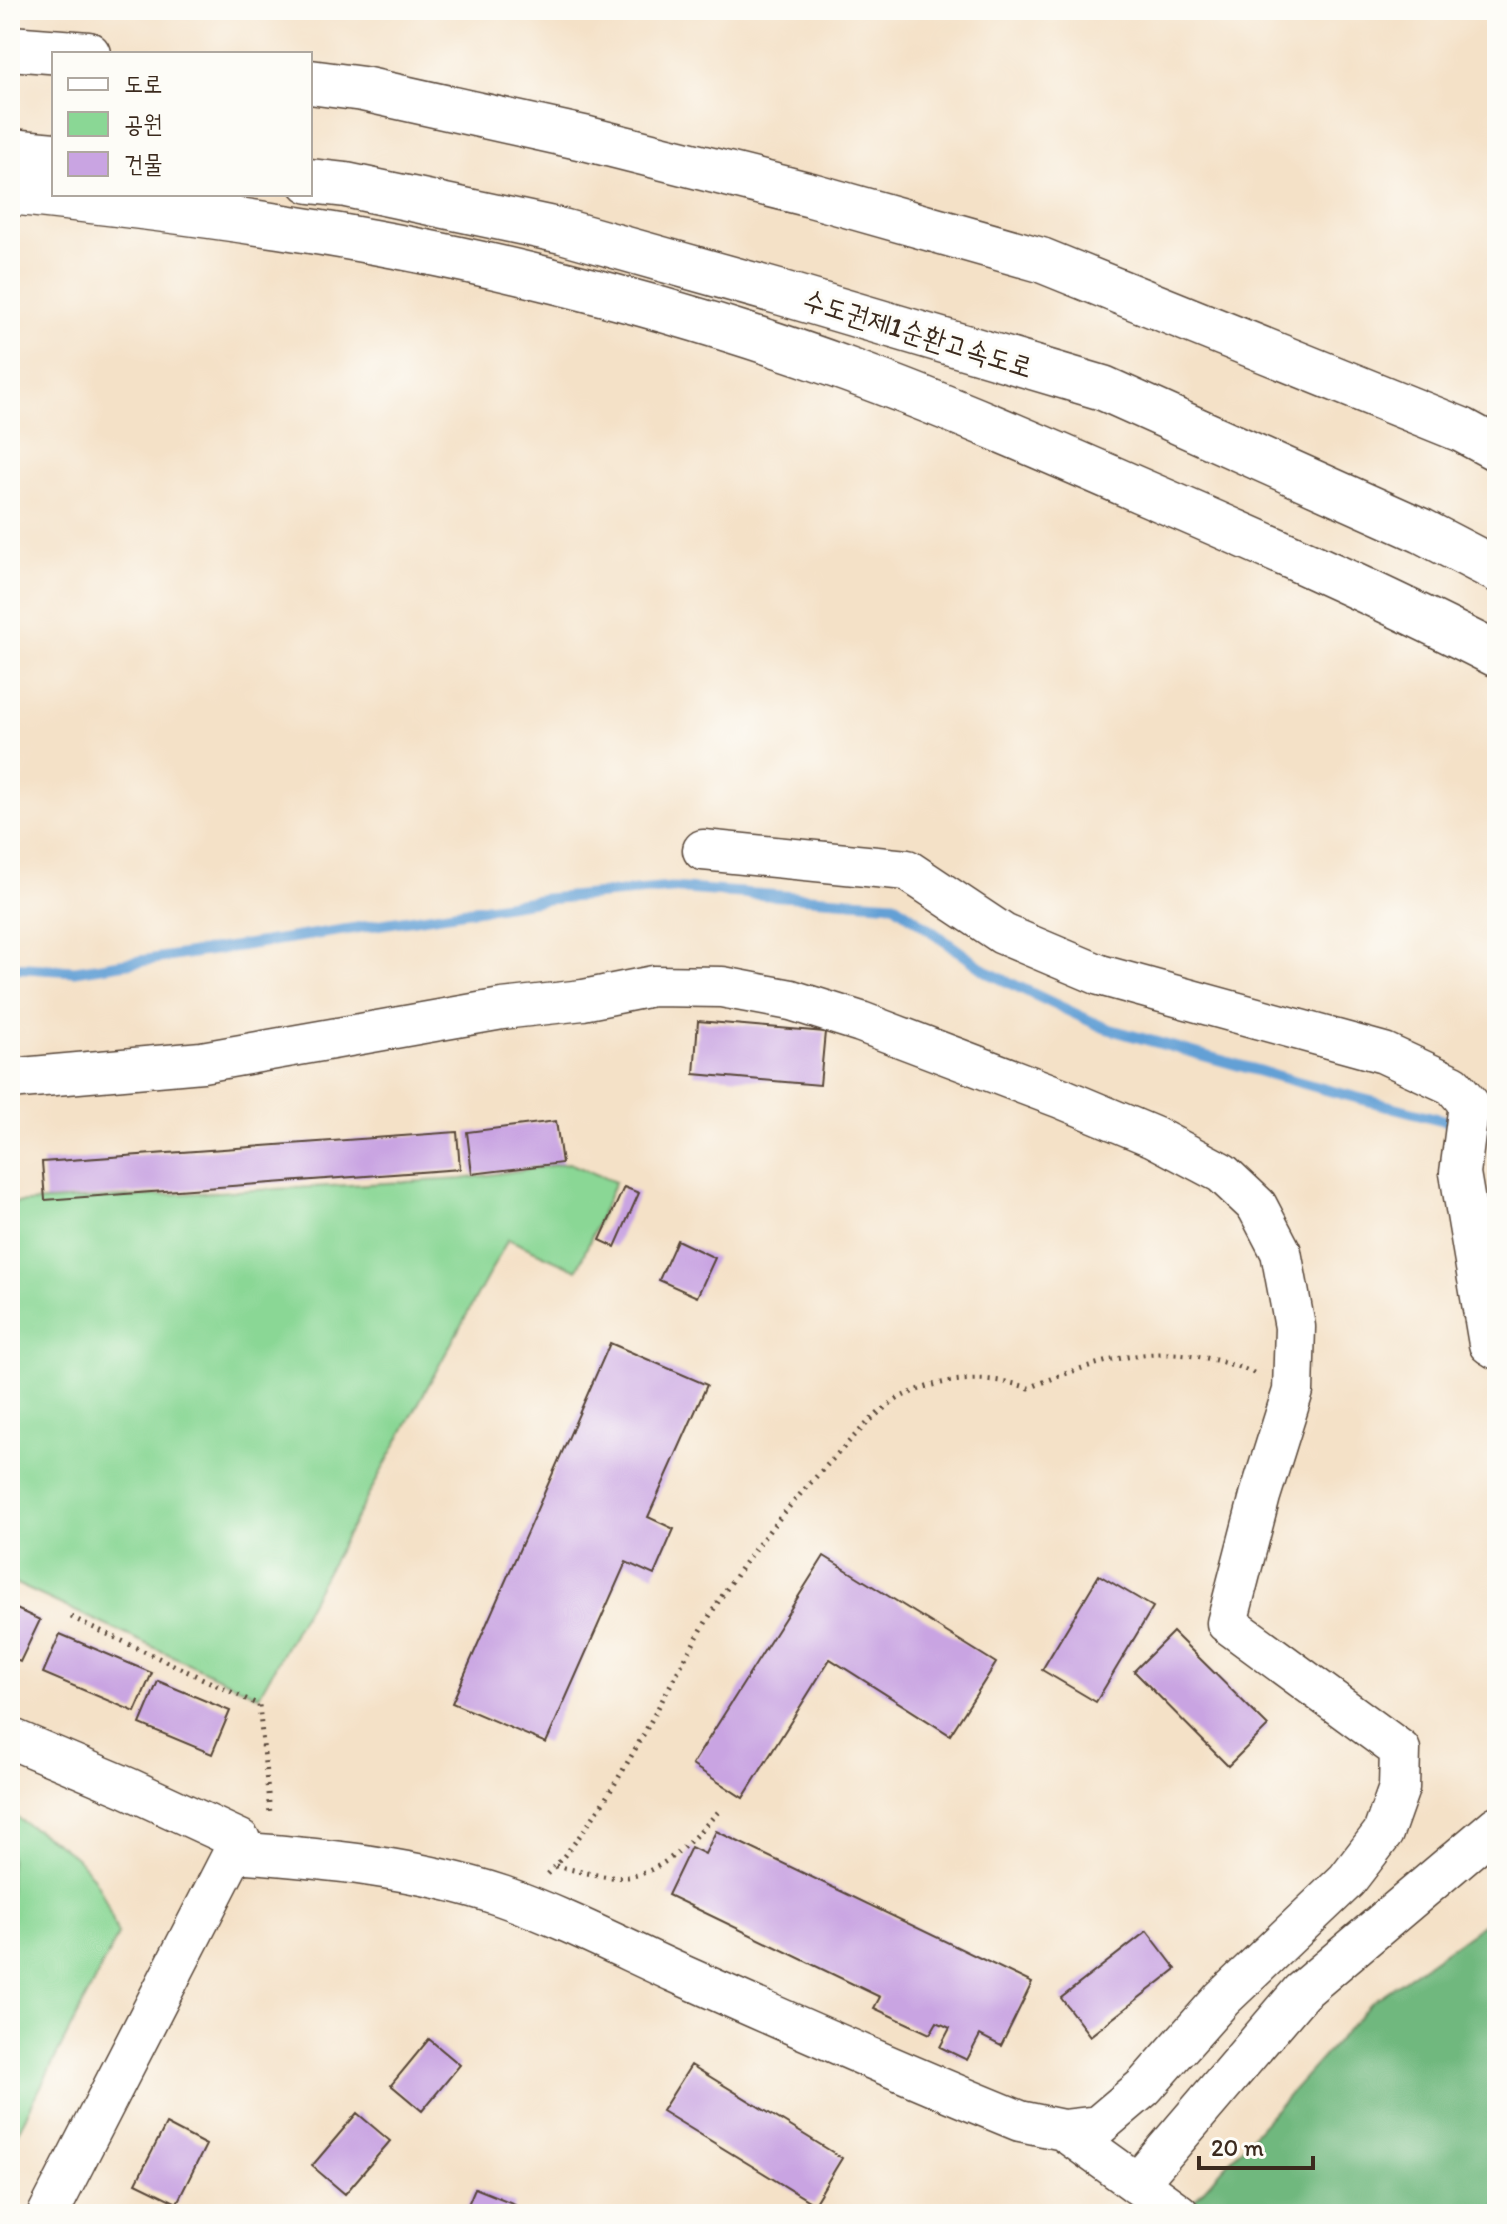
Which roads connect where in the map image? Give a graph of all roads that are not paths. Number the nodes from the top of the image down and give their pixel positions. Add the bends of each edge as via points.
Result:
1 (10, 48) edge
2 (62, 52) edge
3 (312, 82) edge
4 (10, 151) edge
5 (52, 155) edge
6 (312, 181) edge
7 (10, 192) edge
8 (1497, 449) edge
9 (1497, 570) edge
10 (1497, 655) edge
11 (703, 850) dead end
12 (10, 1079) edge
13 (1461, 1164) junction
14 (1497, 1196) edge
15 (1497, 1349) edge
16 (10, 1738) edge
17 (1497, 1826) edge
18 (234, 1852) junction
19 (1063, 2130) junction
20 (1137, 2184) junction
21 (48, 2214) edge
22 (1179, 2214) edge

1 - 2 highway
3 - 8 highway via 588,139 1041,260 1462,430
4 - 5 highway
6 - 9 highway, 수도권제1순환고속도로 via 562,231 1103,388
7 - 10 highway via 397,246 668,312 847,370 1018,438 1387,599
11 - 13 street via 907,870 1003,934 1100,975 1384,1053 1453,1085 1469,1104
12 - 19 street via 202,1062 653,986 722,987 791,1000 861,1022 1061,1098 1222,1173 1257,1206 1281,1252 1295,1327 1293,1391 1227,1623 1400,1750 1399,1788 1383,1833 1347,1880 1222,1999 1144,2087 1098,2126
13 - 14 street
13 - 15 street via 1489,1344
16 - 18 street via 240,1840
17 - 20 street via 1301,1992
18 - 19 street via 380,1869 501,1896 960,2097 1020,2121
18 - 21 street
19 - 20 street
20 - 22 street

